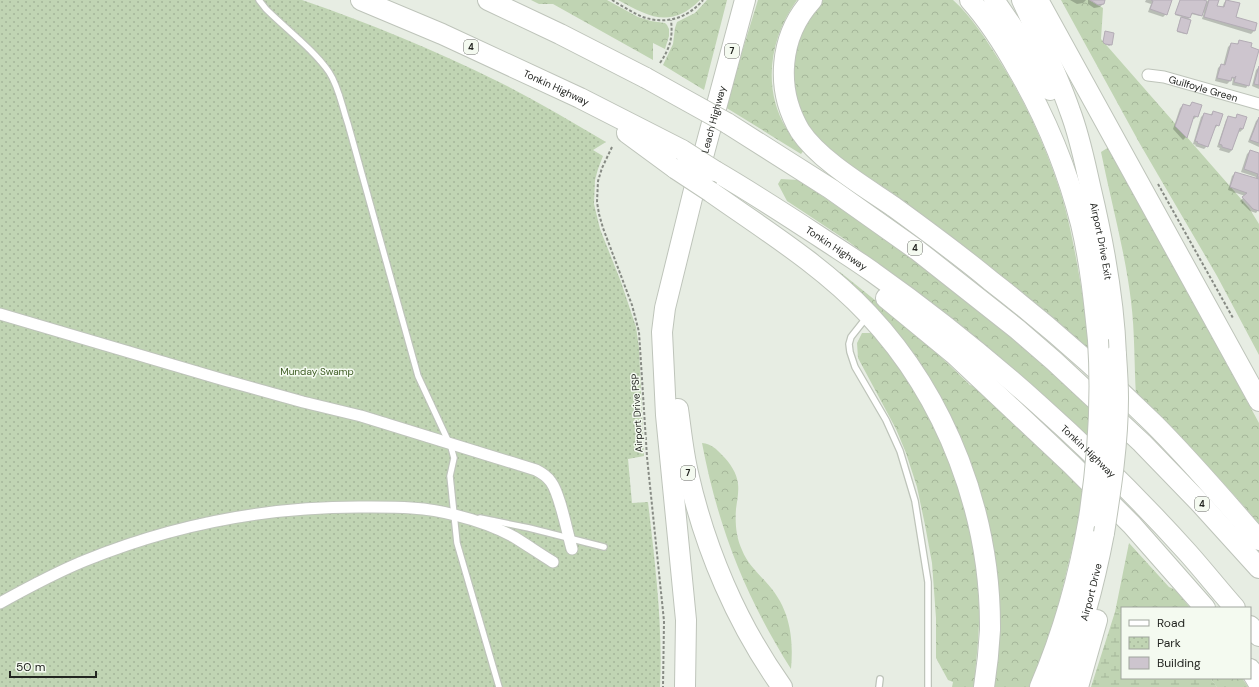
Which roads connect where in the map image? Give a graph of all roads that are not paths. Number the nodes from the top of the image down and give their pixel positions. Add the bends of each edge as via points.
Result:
1 (259, 0) edge
2 (361, 0) edge
3 (488, 0) edge
4 (745, 0) edge
5 (812, 0) edge
6 (970, 0) edge
7 (994, 0) edge
8 (1022, 0) edge
9 (1038, 0) edge
10 (1148, 75) dead end
11 (580, 98) junction
12 (1259, 104) edge
13 (750, 192) junction
14 (1093, 198) junction
15 (683, 238) junction
16 (0, 314) edge
17 (869, 315) junction
18 (1259, 401) edge
19 (449, 443) junction
20 (1110, 494) joint
21 (454, 514) junction
22 (1107, 535) junction
23 (1259, 540) edge
24 (570, 543) junction
25 (604, 547) dead end
26 (553, 562) dead end
27 (1259, 568) edge
28 (0, 603) edge
29 (1204, 607) edge
30 (1234, 607) edge
31 (1251, 627) edge
32 (1259, 636) edge
33 (1251, 671) edge
34 (880, 678) dead end
35 (1259, 684) edge
36 (499, 687) edge
37 (685, 687) edge
38 (782, 687) edge
39 (879, 687) edge
40 (928, 687) edge
41 (984, 687) edge
42 (1040, 687) edge
43 (1060, 687) edge
44 (1078, 687) edge

1 - 19 lane via 318,59 335,84 418,376
2 - 11 highway, Tonkin Highway / 4 via 442,34
3 - 27 highway, 4, bridge via 646,78 727,123 831,189 917,250 1060,366 1142,443
4 - 15 highway, Leach Highway / 7
5 - 23 highway via 793,29 783,66 790,111 807,140 829,161 992,281 1089,363 1153,424 1218,492
6 - 42 highway, bridge via 993,29 1031,91 1058,152 1081,224 1098,340 1099,436 1089,518 1069,607
7 - 14 highway via 1025,45 1051,93
8 - 14 highway, Airport Drive Exit via 1071,112
9 - 18 highway
10 - 12 street, Guilfoyle Green via 1164,77
11 - 13 highway, Tonkin Highway / 4, bridge via 682,150
11 - 17 highway, bridge via 676,170 805,258
13 - 29 highway via 954,354 1132,525
13 - 30 highway, Tonkin Highway / 4 via 873,272 921,307 1013,382 1140,502
14 - 20 highway, Airport Drive Exit, bridge via 1106,260 1116,355 1118,398
15 - 37 highway via 662,332 667,430 686,620
15 - 38 highway, 7 via 676,297 675,362 678,407 688,473 710,547 725,585 754,643
16 - 19 street
17 - 40 lane via 851,337 850,352 855,367 886,420 900,451 915,501 928,582
17 - 41 highway via 904,358 942,420 960,462 973,503 984,549 988,587 990,630
19 - 21 lane via 454,458 450,476
19 - 24 street via 544,474 556,491
20 - 22 highway, Airport Drive, bridge
21 - 24 lane via 492,519
21 - 26 street via 514,537
21 - 28 street via 408,508 332,507 250,514 163,533 114,549 63,570
21 - 36 lane via 457,542
22 - 43 highway, Airport Drive via 1074,652
22 - 44 highway via 1105,589
24 - 25 lane
31 - 32 highway
33 - 35 highway
34 - 39 lane

